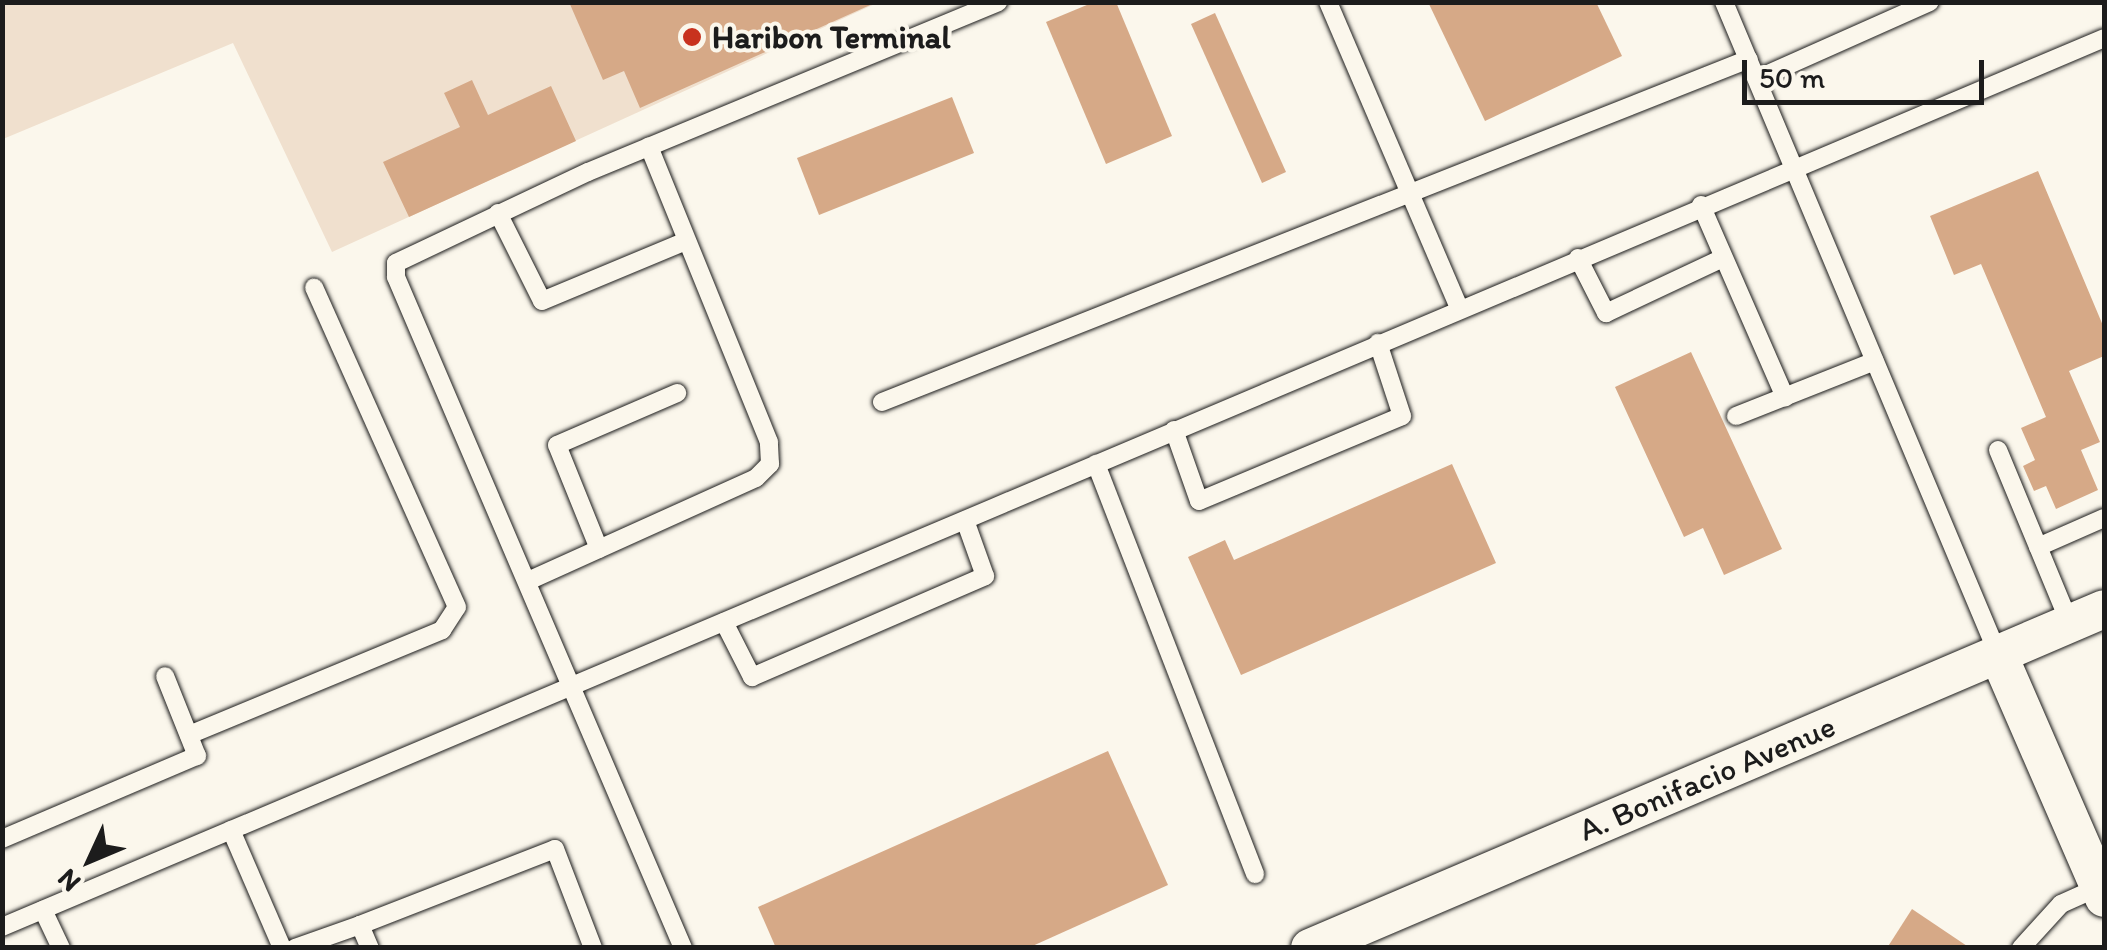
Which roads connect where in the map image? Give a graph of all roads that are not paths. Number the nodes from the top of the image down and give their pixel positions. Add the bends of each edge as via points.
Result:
1 (998, 2) edge
2 (1328, 2) edge
3 (1724, 2) edge
4 (1930, 2) edge
5 (2104, 38) edge
6 (1749, 59) junction
7 (1757, 79) junction
8 (649, 146) junction
9 (1793, 166) junction
10 (1414, 196) junction
11 (1701, 205) junction
12 (498, 212) junction
13 (686, 241) junction
14 (1578, 258) junction
15 (1722, 258) junction
16 (314, 288) dead end
17 (1459, 308) junction
18 (1378, 343) junction
19 (1875, 361) junction
20 (677, 393) dead end
21 (1784, 397) junction
22 (882, 402) dead end
23 (1736, 416) dead end
24 (1174, 430) junction
25 (1998, 450) dead end
26 (1096, 464) junction
27 (2104, 518) edge
28 (964, 520) junction
29 (2038, 547) junction
30 (599, 549) junction
31 (528, 581) junction
32 (2104, 609) edge
33 (724, 622) junction
34 (2070, 624) junction
35 (1998, 654) junction
36 (165, 676) dead end
37 (576, 686) junction
38 (189, 734) junction
39 (232, 830) junction
40 (2, 839) edge
41 (1256, 874) dead end
42 (2103, 890) edge
43 (43, 910) junction
44 (360, 925) junction
45 (2, 927) edge
46 (61, 948) edge
47 (282, 948) edge
48 (295, 948) edge
49 (370, 948) edge
50 (593, 948) edge
51 (683, 948) edge
52 (1310, 948) edge
53 (2020, 948) edge

1 - 8 lane
2 - 10 lane
3 - 6 lane
4 - 7 lane
5 - 9 lane
6 - 7 lane
6 - 10 lane
7 - 9 lane
8 - 12 lane
8 - 13 lane
9 - 11 lane
9 - 19 lane
10 - 17 lane
10 - 22 lane
11 - 14 lane
11 - 15 lane
12 - 13 lane via 542,301
12 - 31 lane via 396,263 396,277
13 - 30 lane via 769,442 770,464 756,478
14 - 15 lane via 1606,313
14 - 17 lane
15 - 21 lane
16 - 38 lane via 457,608 442,630
17 - 18 lane
18 - 24 lane
18 - 24 lane via 1402,416 1199,501
19 - 21 lane
19 - 35 lane
20 - 30 lane via 557,445
21 - 23 lane
24 - 26 lane
25 - 29 lane
26 - 28 lane
26 - 41 lane
27 - 29 lane
28 - 33 lane
28 - 33 lane via 985,576 752,676
29 - 34 lane
30 - 31 lane
31 - 37 lane
32 - 34 street, A. Bonifacio Avenue
33 - 37 lane
34 - 35 street, A. Bonifacio Avenue
35 - 42 street
35 - 52 street, A. Bonifacio Avenue
36 - 38 lane
37 - 39 lane
37 - 51 lane
38 - 40 lane via 197,756
39 - 43 lane
39 - 47 lane
42 - 53 lane via 2061,904
43 - 45 lane
43 - 46 lane
44 - 48 lane
44 - 49 lane
44 - 50 lane via 555,848

